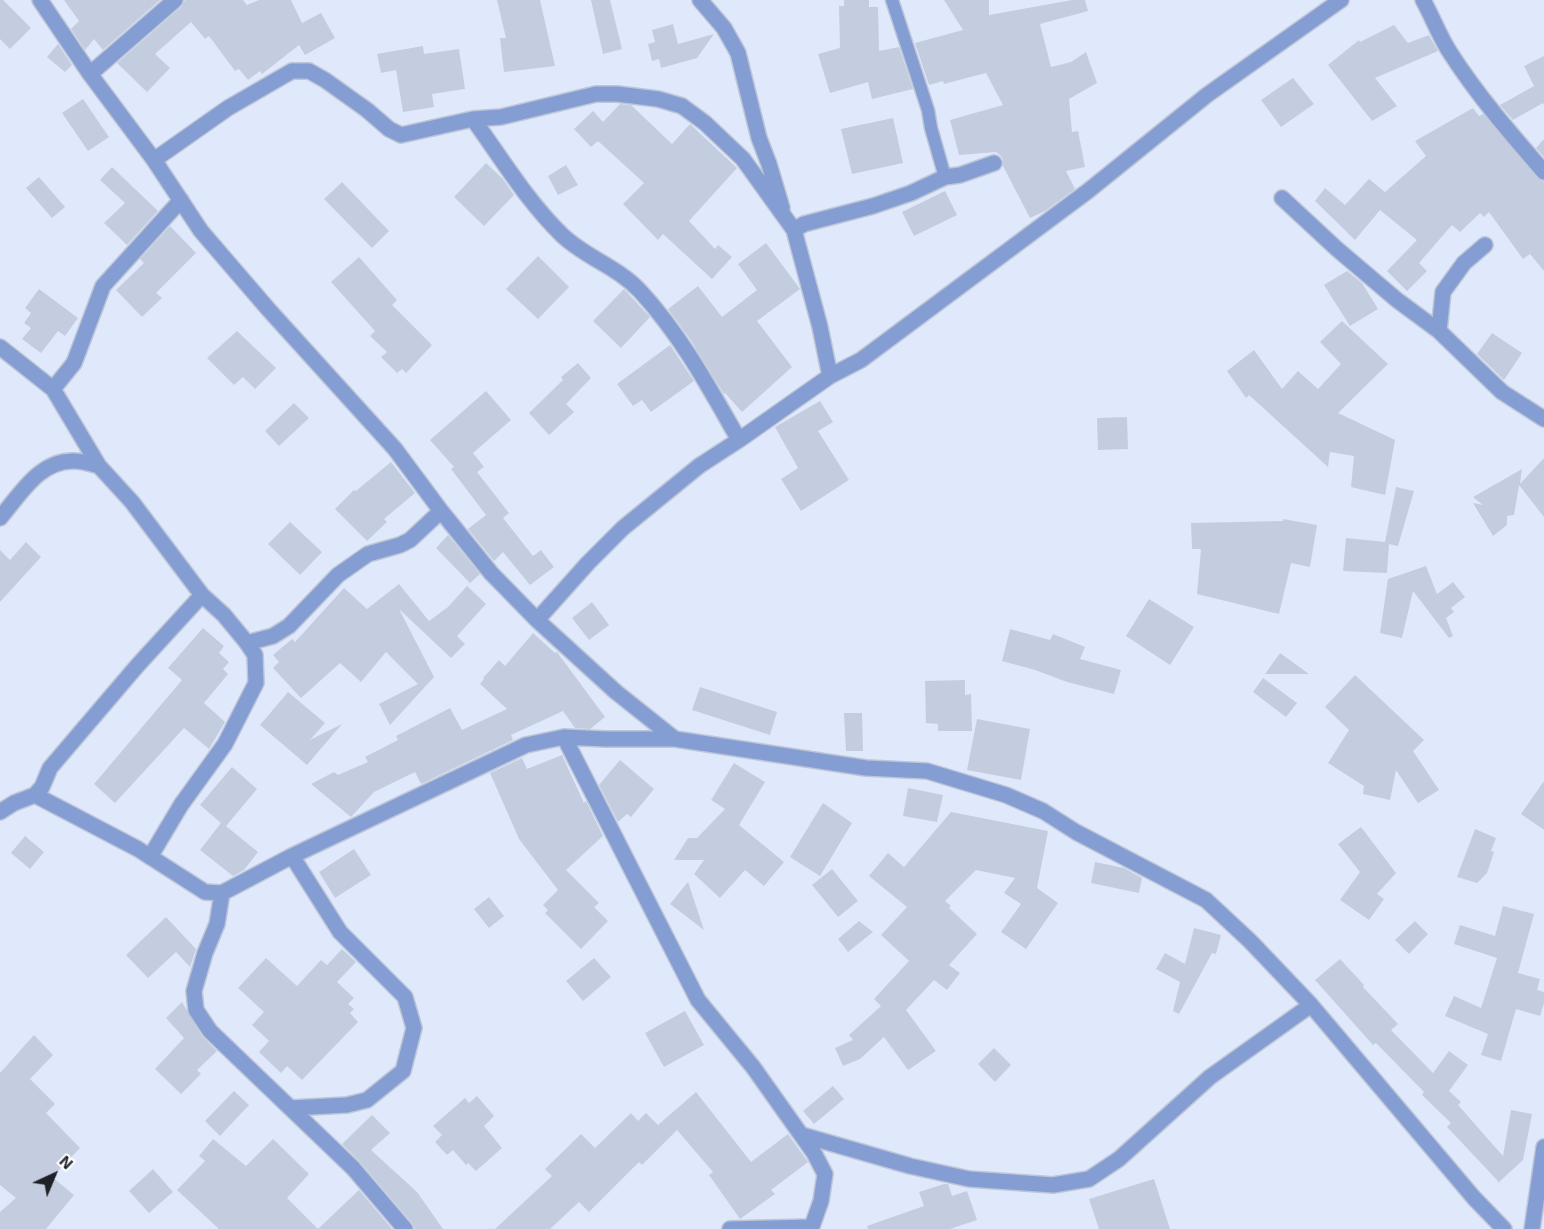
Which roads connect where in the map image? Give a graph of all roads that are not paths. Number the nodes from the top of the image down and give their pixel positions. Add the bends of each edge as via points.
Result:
1 (40, 0) edge
2 (175, 0) edge
3 (700, 0) edge
4 (892, 0) edge
5 (1341, 0) edge
6 (1423, 0) edge
7 (90, 74) junction
8 (474, 119) junction
9 (154, 160) junction
10 (994, 163) dead end
11 (1544, 172) edge
12 (945, 177) junction
13 (1282, 198) dead end
14 (181, 200) junction
15 (789, 223) junction
16 (1485, 246) dead end
17 (1439, 331) junction
18 (0, 347) edge
19 (830, 376) junction
20 (53, 389) junction
21 (1544, 419) edge
22 (739, 441) junction
23 (99, 466) junction
24 (441, 511) junction
25 (0, 518) edge
26 (202, 595) junction
27 (537, 620) junction
28 (247, 643) junction
29 (564, 736) junction
30 (675, 739) junction
31 (36, 795) junction
32 (0, 812) edge
33 (292, 856) junction
34 (150, 857) junction
35 (222, 893) junction
36 (1311, 1005) junction
37 (291, 1108) junction
38 (802, 1135) junction
39 (1544, 1147) edge
40 (811, 1228) edge
41 (405, 1229) edge
42 (730, 1229) edge
43 (1504, 1229) edge
44 (1532, 1229) edge

1 - 7 street
2 - 7 street
3 - 15 street via 724,28 738,53 759,138
4 - 12 lane
5 - 19 street via 1207,95 1088,191 861,360
6 - 11 street via 1449,52 1472,85
7 - 9 street
8 - 9 street via 401,135 325,80 309,71 292,71 228,108
8 - 15 street via 501,117 596,94 658,99 682,106 743,159
8 - 22 street via 541,213 589,256 616,269 659,313 706,382
9 - 14 street
10 - 12 street
12 - 15 street via 873,206 804,224
13 - 17 street via 1397,300
14 - 20 street via 103,286 74,363
14 - 24 street via 201,231 395,449
15 - 19 street via 820,327
16 - 17 street via 1464,263 1443,292
17 - 21 street via 1502,392
18 - 20 street
19 - 22 street
20 - 23 street
22 - 27 street via 699,465 623,528
23 - 25 street via 75,460 53,464 36,475
23 - 26 street via 132,502
24 - 27 street via 491,573
24 - 28 street via 410,540 368,554 338,575 289,626 273,636
26 - 28 street
26 - 31 street via 50,768
27 - 30 street
28 - 34 street via 255,655 256,683 225,744
29 - 30 street
29 - 33 street via 526,745
29 - 38 street via 698,1000 753,1066
30 - 36 street via 866,768 927,771 1006,795 1043,811 1206,900
31 - 32 street
31 - 34 street
33 - 35 street
33 - 37 street via 340,932 405,997 414,1028 403,1071 367,1100 347,1106
34 - 35 street via 205,892
35 - 37 street via 217,924 194,991 196,1010 210,1030
36 - 38 street via 1210,1077 1127,1152 1089,1179 1053,1185 969,1179 910,1167
36 - 43 street
37 - 41 street via 353,1168
38 - 40 street via 825,1174
39 - 44 street
40 - 42 street

